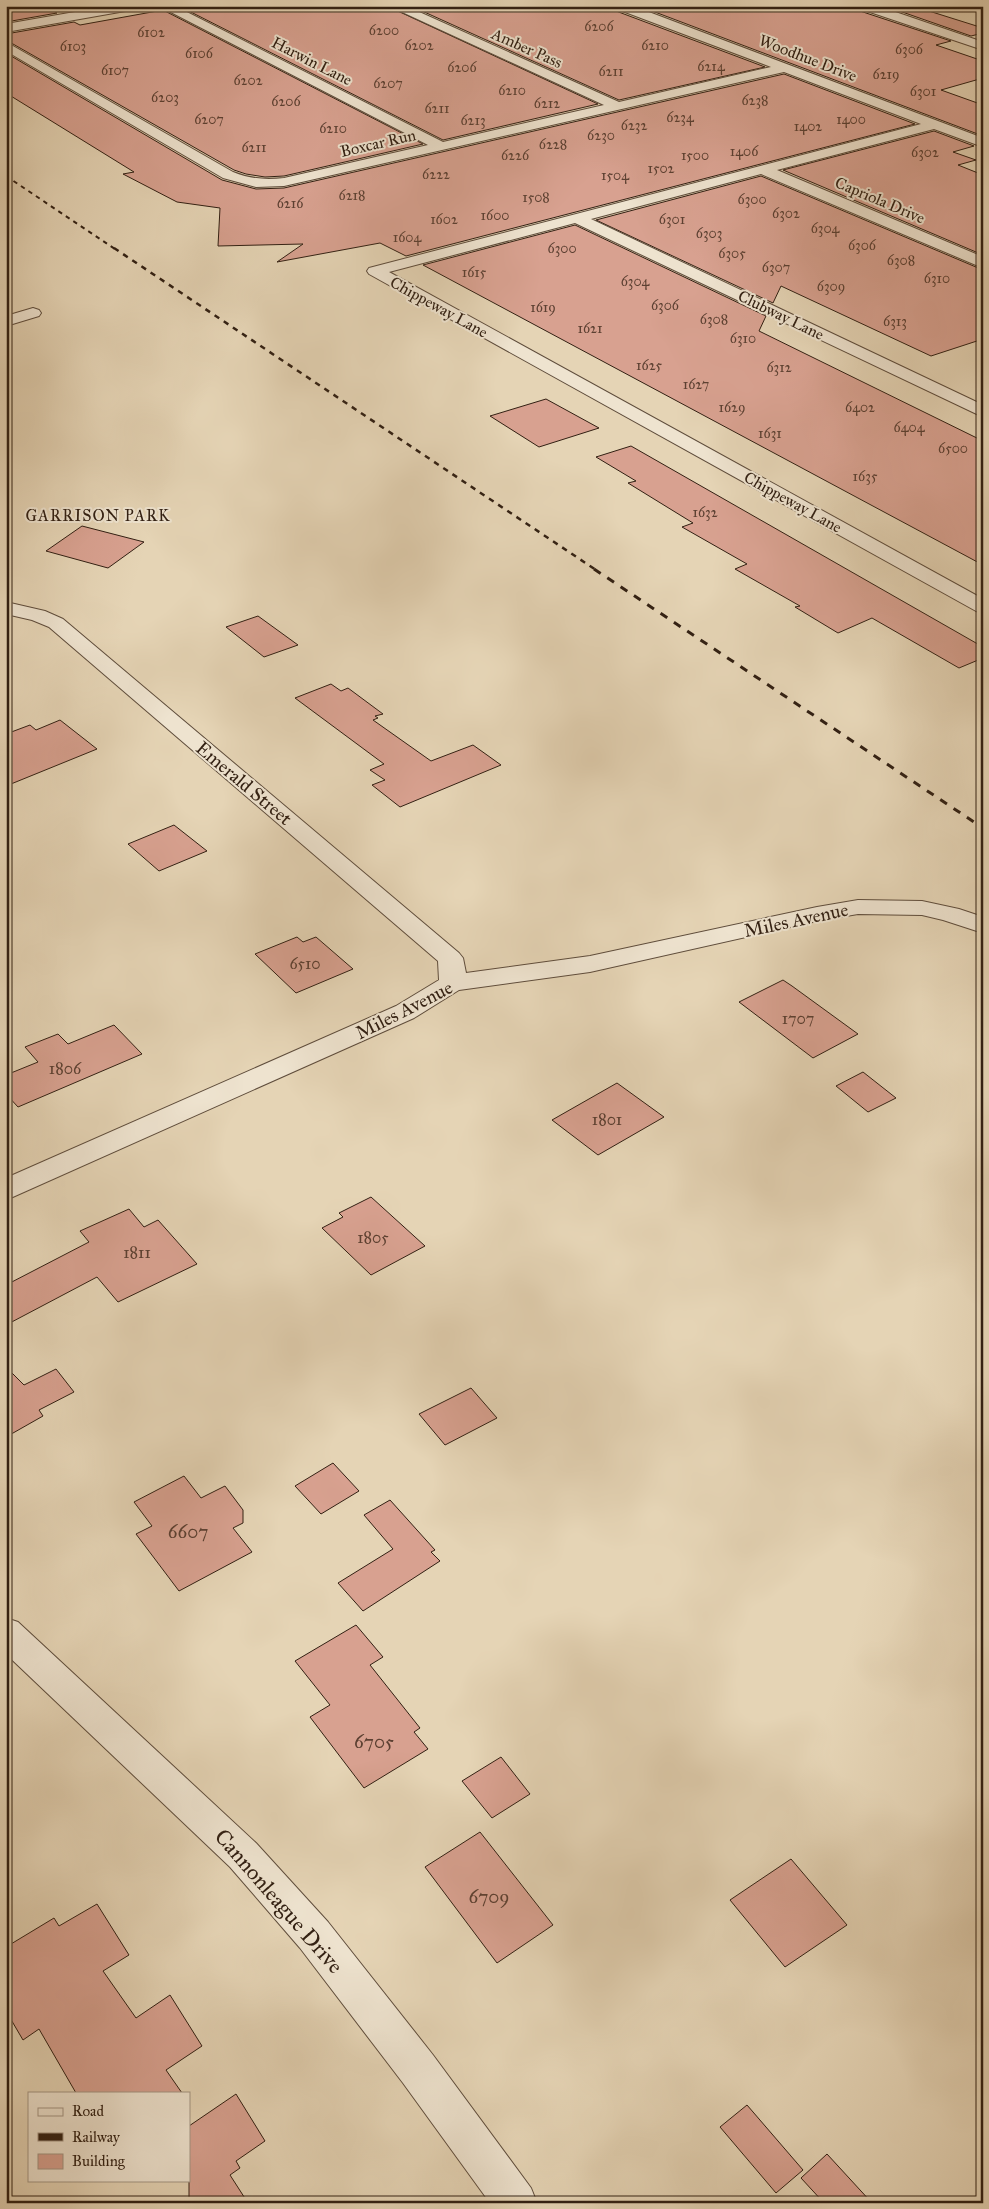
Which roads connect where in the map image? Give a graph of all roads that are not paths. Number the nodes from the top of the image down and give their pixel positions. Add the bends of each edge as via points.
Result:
1 (131, 6) edge
2 (165, 6) edge
3 (395, 6) edge
4 (621, 6) edge
5 (865, 6) edge
6 (6, 28) edge
7 (6, 46) edge
8 (983, 46) edge
9 (785, 68) junction
10 (618, 107) junction
11 (934, 125) junction
12 (983, 143) edge
13 (443, 146) junction
14 (763, 170) junction
15 (578, 219) junction
16 (983, 263) edge
17 (33, 313) dead end
18 (6, 320) edge
19 (983, 412) edge
20 (983, 607) edge
21 (8, 608) edge
22 (983, 926) edge
23 (452, 983) junction
24 (6, 1190) edge
25 (6, 1632) edge
26 (516, 2203) edge

1 - 6 street
2 - 13 street, Harwin Lane
3 - 10 street, Amber Pass
4 - 9 street, Woodhue Drive
5 - 8 street
7 - 13 street, Boxcar Run via 228,175 251,183 284,182
9 - 10 street, Boxcar Run
9 - 11 street, Woodhue Drive
10 - 13 street, Boxcar Run
11 - 12 street, Woodhue Drive
11 - 14 street, Chippeway Lane
14 - 15 street, Chippeway Lane
14 - 16 street, Capriola Drive
15 - 19 street, Clubway Lane
15 - 20 street, Chippeway Lane via 375,271
17 - 18 street
21 - 23 street, Emerald Street via 56,623 450,958
22 - 23 street, Miles Avenue via 922,908 858,907 590,964
23 - 24 street, Miles Avenue via 406,1012
25 - 26 street, Cannonleague Drive via 243,1855 320,1943

